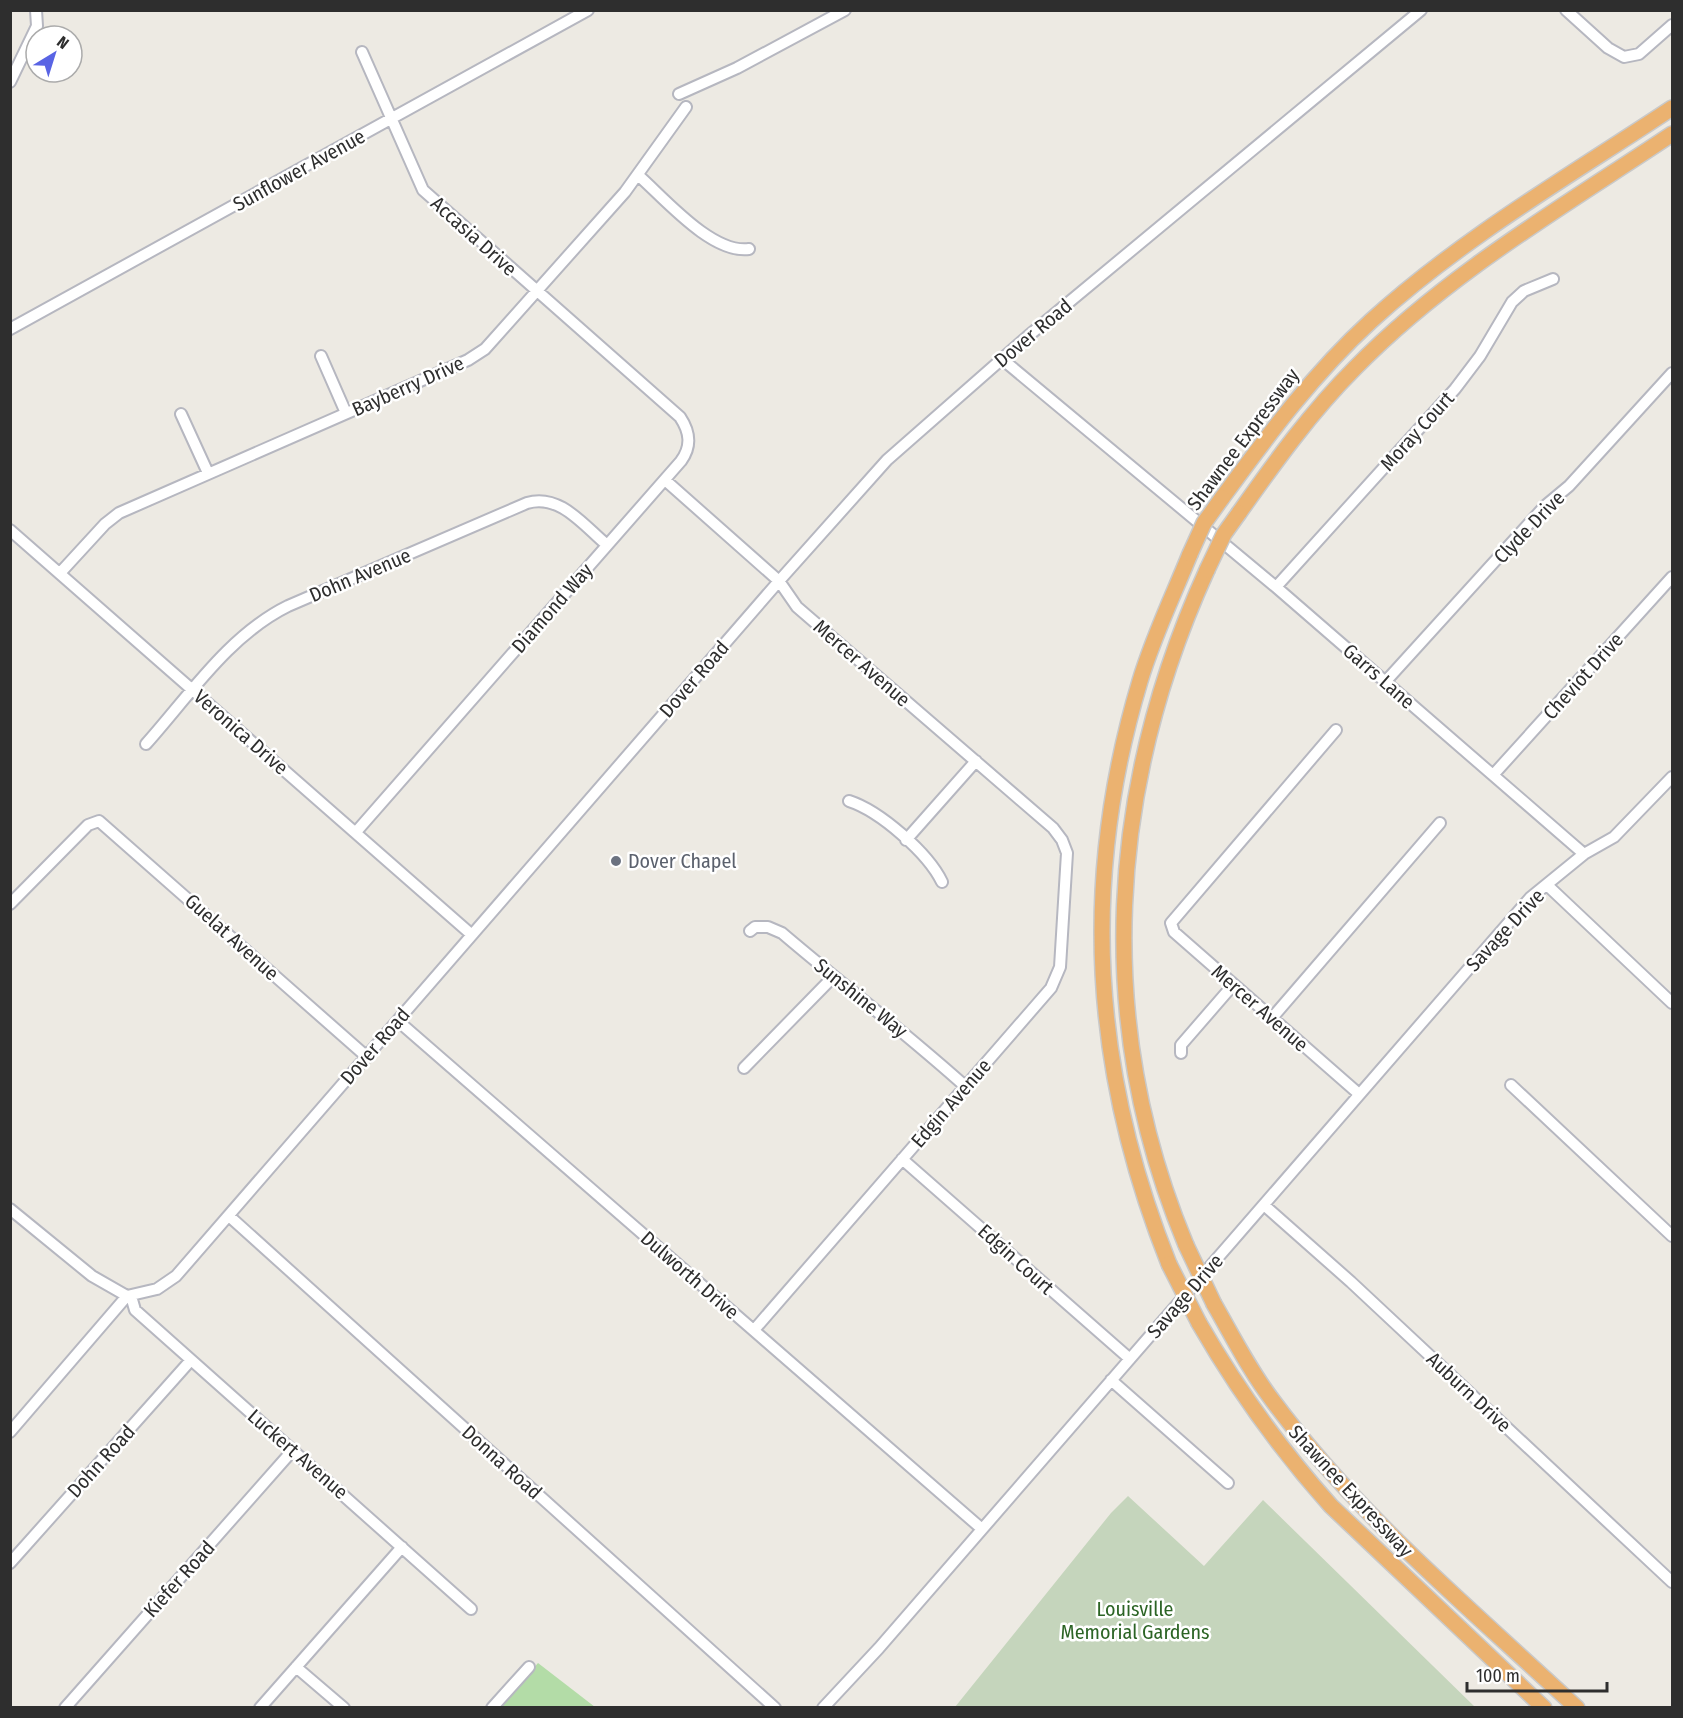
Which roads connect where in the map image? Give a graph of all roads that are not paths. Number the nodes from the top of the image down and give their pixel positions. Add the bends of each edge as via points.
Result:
1 (36, 10) edge
2 (588, 10) edge
3 (845, 10) edge
4 (1421, 10) edge
5 (1566, 10) edge
6 (1672, 25) edge
7 (362, 52) dead end
8 (10, 82) edge
9 (679, 94) dead end
10 (686, 107) dead end
11 (1672, 108) edge
12 (392, 120) junction
13 (1672, 134) edge
14 (639, 176) junction
15 (749, 249) dead end
16 (1553, 279) dead end
17 (538, 293) junction
18 (10, 328) edge
19 (321, 356) dead end
20 (1002, 359) junction
21 (1672, 373) edge
22 (639, 381) joint
23 (346, 413) junction
24 (181, 414) dead end
25 (208, 473) junction
26 (665, 480) junction
27 (10, 530) edge
28 (606, 545) junction
29 (60, 573) junction
30 (1672, 577) edge
31 (779, 580) junction
32 (1276, 587) junction
33 (1386, 681) junction
34 (194, 690) junction
35 (1336, 730) dead end
36 (146, 744) dead end
37 (976, 762) junction
38 (1494, 774) junction
39 (1672, 777) edge
40 (849, 801) dead end
41 (1440, 824) dead end
42 (356, 832) junction
43 (906, 840) junction
44 (1063, 842) joint
45 (1584, 854) junction
46 (942, 882) dead end
47 (1547, 885) junction
48 (10, 904) edge
49 (750, 931) dead end
50 (472, 934) junction
51 (833, 977) junction
52 (1233, 985) junction
53 (1672, 1002) edge
54 (1272, 1018) junction
55 (398, 1021) junction
56 (1181, 1053) dead end
57 (367, 1057) junction
58 (744, 1068) dead end
59 (1511, 1085) dead end
60 (966, 1087) junction
61 (1359, 1094) junction
62 (902, 1159) junction
63 (1264, 1205) junction
64 (10, 1209) edge
65 (229, 1216) junction
66 (1672, 1236) edge
67 (129, 1296) junction
68 (754, 1330) junction
69 (1130, 1359) junction
70 (191, 1360) junction
71 (1111, 1380) junction
72 (10, 1432) edge
73 (293, 1450) junction
74 (1228, 1483) dead end
75 (982, 1529) junction
76 (402, 1546) junction
77 (10, 1563) edge
78 (1672, 1582) edge
79 (471, 1609) dead end
80 (529, 1666) dead end
81 (296, 1667) junction
82 (65, 1707) edge
83 (260, 1707) edge
84 (344, 1707) edge
85 (492, 1707) edge
86 (775, 1707) edge
87 (823, 1707) edge
88 (1544, 1707) edge
89 (1577, 1707) edge

1 - 8 street via 37,26
2 - 12 street, Sunflower Avenue
3 - 9 street
4 - 20 street, Dover Road
5 - 6 street via 1612,51 1629,57 1639,54
7 - 12 street, Accasia Drive
10 - 14 street, Bayberry Drive
11 - 88 highway, Shawnee Expressway, bridge via 1475,239 1371,321 1288,409 1204,523 1190,554 1140,680 1109,819 1101,922 1105,1021 1116,1090 1137,1174 1169,1264 1198,1323 1245,1400 1323,1497
12 - 17 street, Accasia Drive via 423,190
12 - 18 street, Sunflower Avenue
13 - 89 highway, Shawnee Expressway, bridge via 1491,256 1401,325 1353,369 1312,415 1224,534 1165,676 1145,743 1134,799 1123,910 1126,1011 1136,1080 1152,1148 1186,1245 1214,1304 1271,1399 1328,1469 1396,1539
14 - 15 street via 711,239 728,247
14 - 17 street, Bayberry Drive
16 - 32 street, Moray Court via 1516,296 1455,389
17 - 22 street, Accasia Drive
17 - 23 street, Bayberry Drive via 476,355
19 - 23 street
20 - 31 street, Dover Road via 894,453
20 - 32 street, Garrs Lane
21 - 33 street, Clyde Drive
22 - 26 street, Diamond Way via 680,417 688,432 686,454
23 - 25 street, Bayberry Drive
24 - 25 street
25 - 29 street, Bayberry Drive via 119,513
26 - 28 street, Diamond Way
26 - 31 street, Mercer Avenue
27 - 29 street, Veronica Drive
28 - 34 street, Dohn Avenue via 560,506 544,500 527,502 275,613 245,634
28 - 42 street, Diamond Way
29 - 34 street, Veronica Drive
30 - 38 street, Cheviot Drive
31 - 37 street, Mercer Avenue via 797,607
31 - 50 street, Dover Road
32 - 33 street, Garrs Lane
33 - 38 street, Garrs Lane
34 - 36 street, Dohn Avenue
34 - 42 street, Veronica Drive
35 - 52 street, Mercer Avenue via 1171,923 1174,932
37 - 43 street
37 - 44 street, Mercer Avenue via 1053,828
38 - 45 street, Garrs Lane
39 - 45 street via 1632,822
40 - 43 street via 870,809
41 - 54 street
42 - 50 street, Veronica Drive
43 - 46 street via 933,865
44 - 60 street, Edgin Avenue via 1067,868 1057,978
45 - 47 street
47 - 53 street
47 - 61 street, Savage Drive via 1530,898
48 - 57 street, Guelat Avenue via 88,825 96,821 104,824
49 - 51 street, Sunshine Way via 755,927 774,928
50 - 55 street, Dover Road
51 - 58 street
51 - 60 street, Sunshine Way via 913,1039
52 - 54 street, Mercer Avenue
52 - 56 street via 1181,1045
54 - 61 street, Mercer Avenue
55 - 57 street, Dover Road
55 - 68 street, Dulworth Drive
57 - 65 street, Dover Road
59 - 66 street
60 - 62 street, Edgin Avenue
61 - 63 street, Savage Drive
62 - 68 street, Edgin Avenue
62 - 69 street, Edgin Court
63 - 69 street, Savage Drive
63 - 78 street, Auburn Drive
64 - 67 street via 92,1276
65 - 67 street, Dover Road via 176,1276 157,1289
65 - 86 street, Donna Road
67 - 70 street, Luckert Avenue via 135,1310
67 - 72 street
68 - 75 street, Dulworth Drive
69 - 71 street, Savage Drive
70 - 73 street, Luckert Avenue
70 - 77 street, Dohn Road
71 - 74 street
71 - 75 street, Savage Drive
73 - 76 street, Luckert Avenue
73 - 82 street, Kiefer Road
75 - 87 street, Savage Drive
76 - 79 street, Luckert Avenue
76 - 81 street
80 - 85 street
81 - 83 street
81 - 84 street

